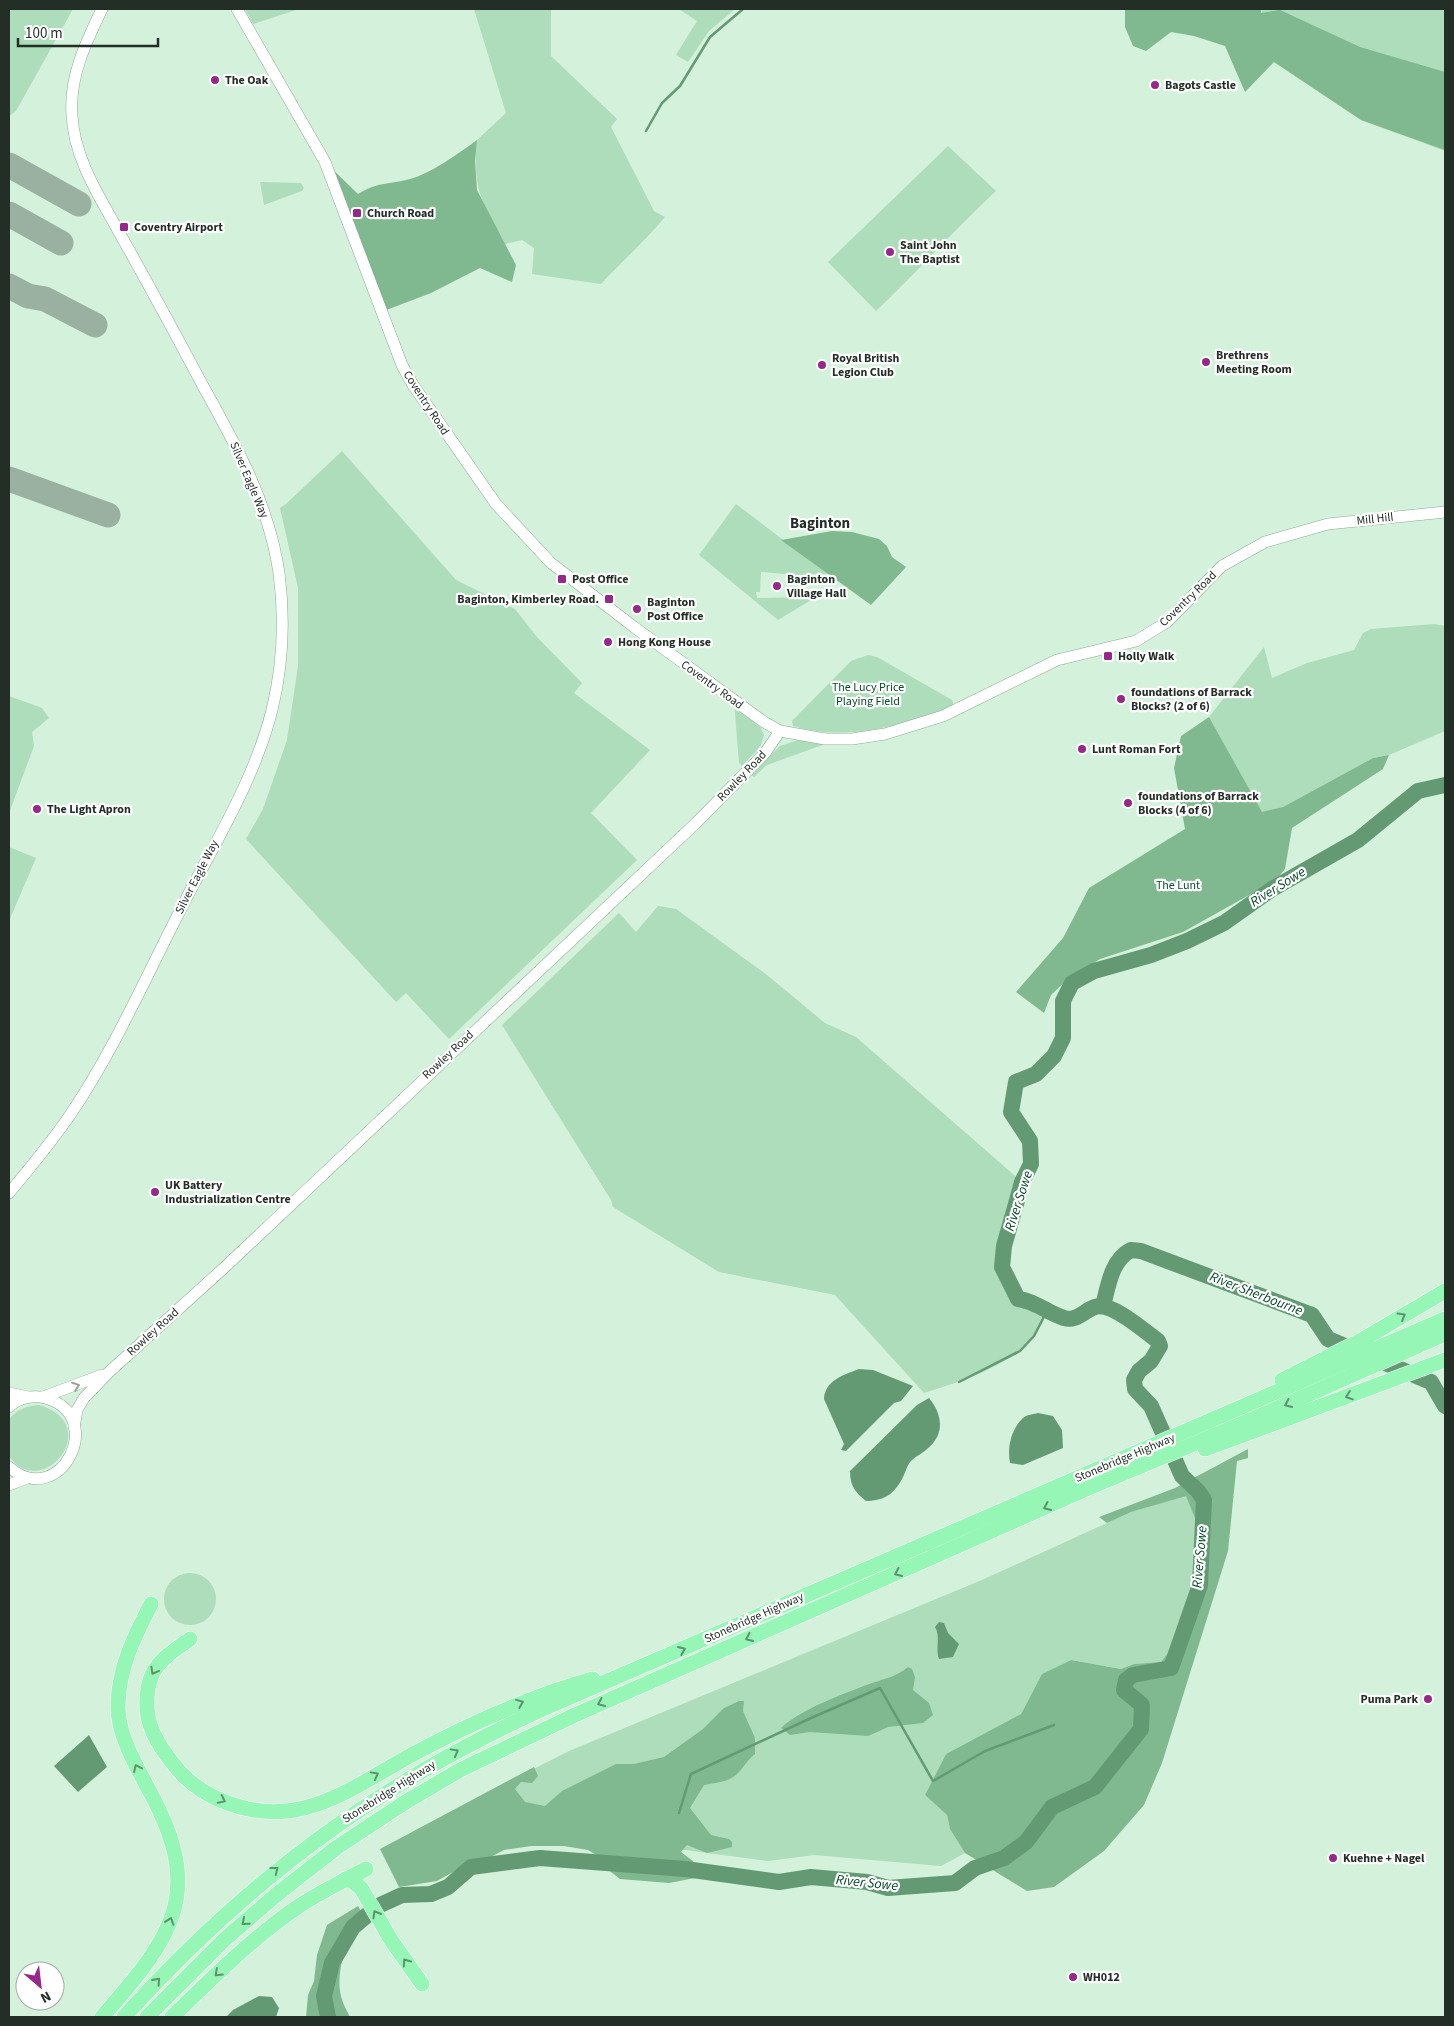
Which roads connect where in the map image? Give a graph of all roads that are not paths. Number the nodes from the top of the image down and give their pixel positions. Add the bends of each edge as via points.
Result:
1 (102, 9) edge
2 (237, 9) edge
3 (1445, 512) edge
4 (1306, 529) joint
5 (780, 731) junction
6 (9, 1193) edge
7 (1445, 1291) edge
8 (1445, 1318) edge
9 (1445, 1334) edge
10 (1339, 1359) junction
11 (1445, 1360) edge
12 (109, 1372) junction
13 (9, 1393) edge
14 (30, 1397) junction
15 (43, 1398) junction
16 (9, 1407) edge
17 (74, 1426) junction
18 (1188, 1439) junction
19 (1150, 1460) junction
20 (9, 1467) edge
21 (27, 1478) junction
22 (9, 1485) edge
23 (151, 1604) dead end
24 (190, 1639) dead end
25 (657, 1660) junction
26 (366, 1869) dead end
27 (346, 1879) junction
28 (422, 1984) dead end
29 (102, 2017) edge
30 (124, 2017) edge
31 (147, 2017) edge
32 (172, 2017) edge

1 - 6 street, Silver Eagle Way via 73,83 72,117 76,143 98,193 255,486 278,571 282,601 281,658 264,738 235,804 71,1114
2 - 5 street, Coventry Road via 325,162 402,365 496,504 538,551 563,572 731,699
3 - 4 street, Mill Hill
4 - 5 street, Coventry Road via 1265,542 1222,566 1167,622 1149,634 1125,645 1057,660 943,716 885,734 852,739 825,739
5 - 12 street, Rowley Road via 765,753 696,823 225,1267
10 -> 7 highway via 1360,1341
8 - 10 highway, Stonebridge Highway via 1375,1350
9 -> 18 highway, Stonebridge Highway via 1365,1371
10 - 18 highway, Stonebridge Highway
11 -> 18 highway via 1395,1380
15 -> 12 street, Rowley Road
12 - 17 street, Rowley Road via 84,1398 77,1410
13 - 14 street
14 - 15 street
14 - 16 street
15 - 17 street via 63,1407
17 - 21 street, Rowley Road via 74,1448 65,1465 48,1476
18 - 19 highway, Stonebridge Highway
18 - 19 highway
25 -> 19 highway, Stonebridge Highway via 970,1523
19 -> 31 highway, Stonebridge Highway via 575,1715 460,1770 404,1802 276,1895 225,1938
20 - 21 street
21 - 22 street
29 -> 23 highway via 150,1960 164,1938 175,1907 176,1863 170,1836 131,1753 118,1709 125,1658
24 -> 25 highway via 168,1654 152,1671 146,1693 152,1728 169,1758 185,1777 223,1801 254,1811 304,1808 332,1798 499,1712 547,1692
30 -> 25 highway, Stonebridge Highway via 222,1916 316,1839 360,1808 472,1743
26 - 27 highway
28 -> 27 highway via 391,1940 361,1888
27 -> 32 highway via 298,1907 254,1940

